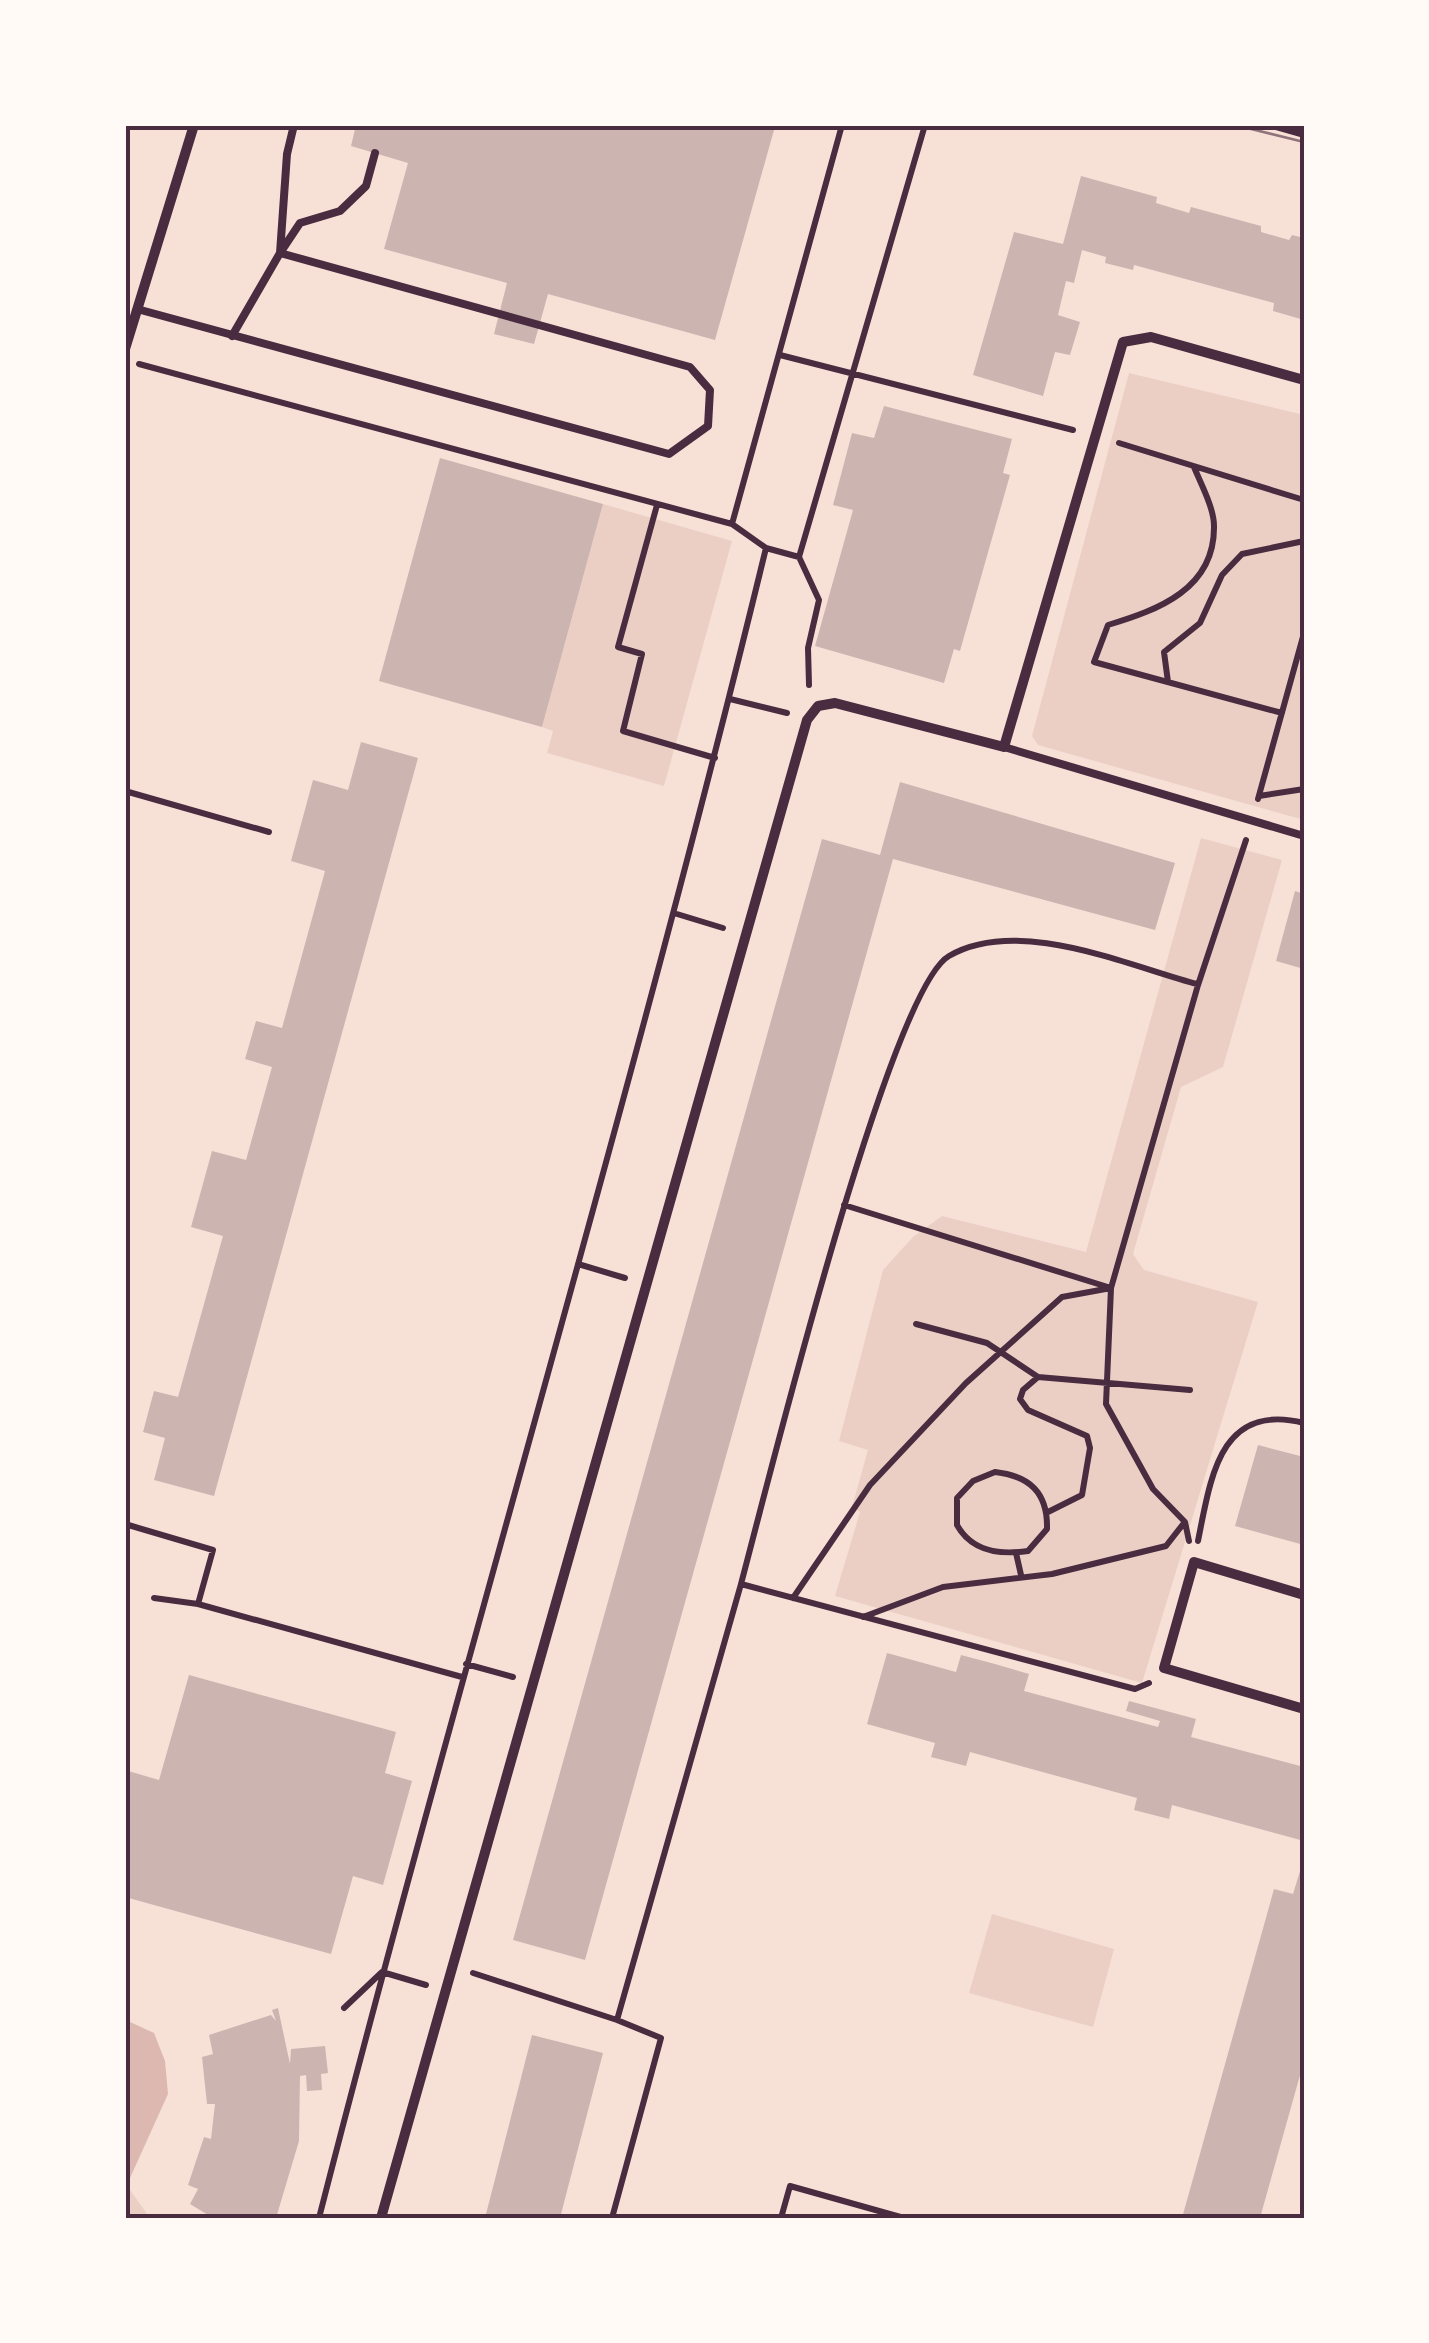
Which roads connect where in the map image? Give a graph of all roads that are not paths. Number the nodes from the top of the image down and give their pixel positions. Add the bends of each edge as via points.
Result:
1 (194, 125) edge
2 (294, 125) edge
3 (1276, 125) edge
4 (1304, 133) edge
5 (375, 153) dead end
6 (280, 253) junction
7 (137, 308) junction
8 (232, 336) junction
9 (125, 349) edge
10 (1304, 380) edge
11 (1004, 747) junction
12 (1304, 836) edge
13 (1304, 1594) edge
14 (1304, 1709) edge
15 (381, 2218) edge

1 - 7 street
2 - 6 lane
3 - 4 street
5 - 6 lane via 366,186 340,211 300,223
6 - 8 lane
6 - 8 lane via 690,368 710,390 708,426 670,454
7 - 8 lane
7 - 9 street
10 - 11 street via 1151,337 1123,342
11 - 12 lane
11 - 15 street via 834,704 818,706 807,720
13 - 14 street via 1194,1562 1164,1668

